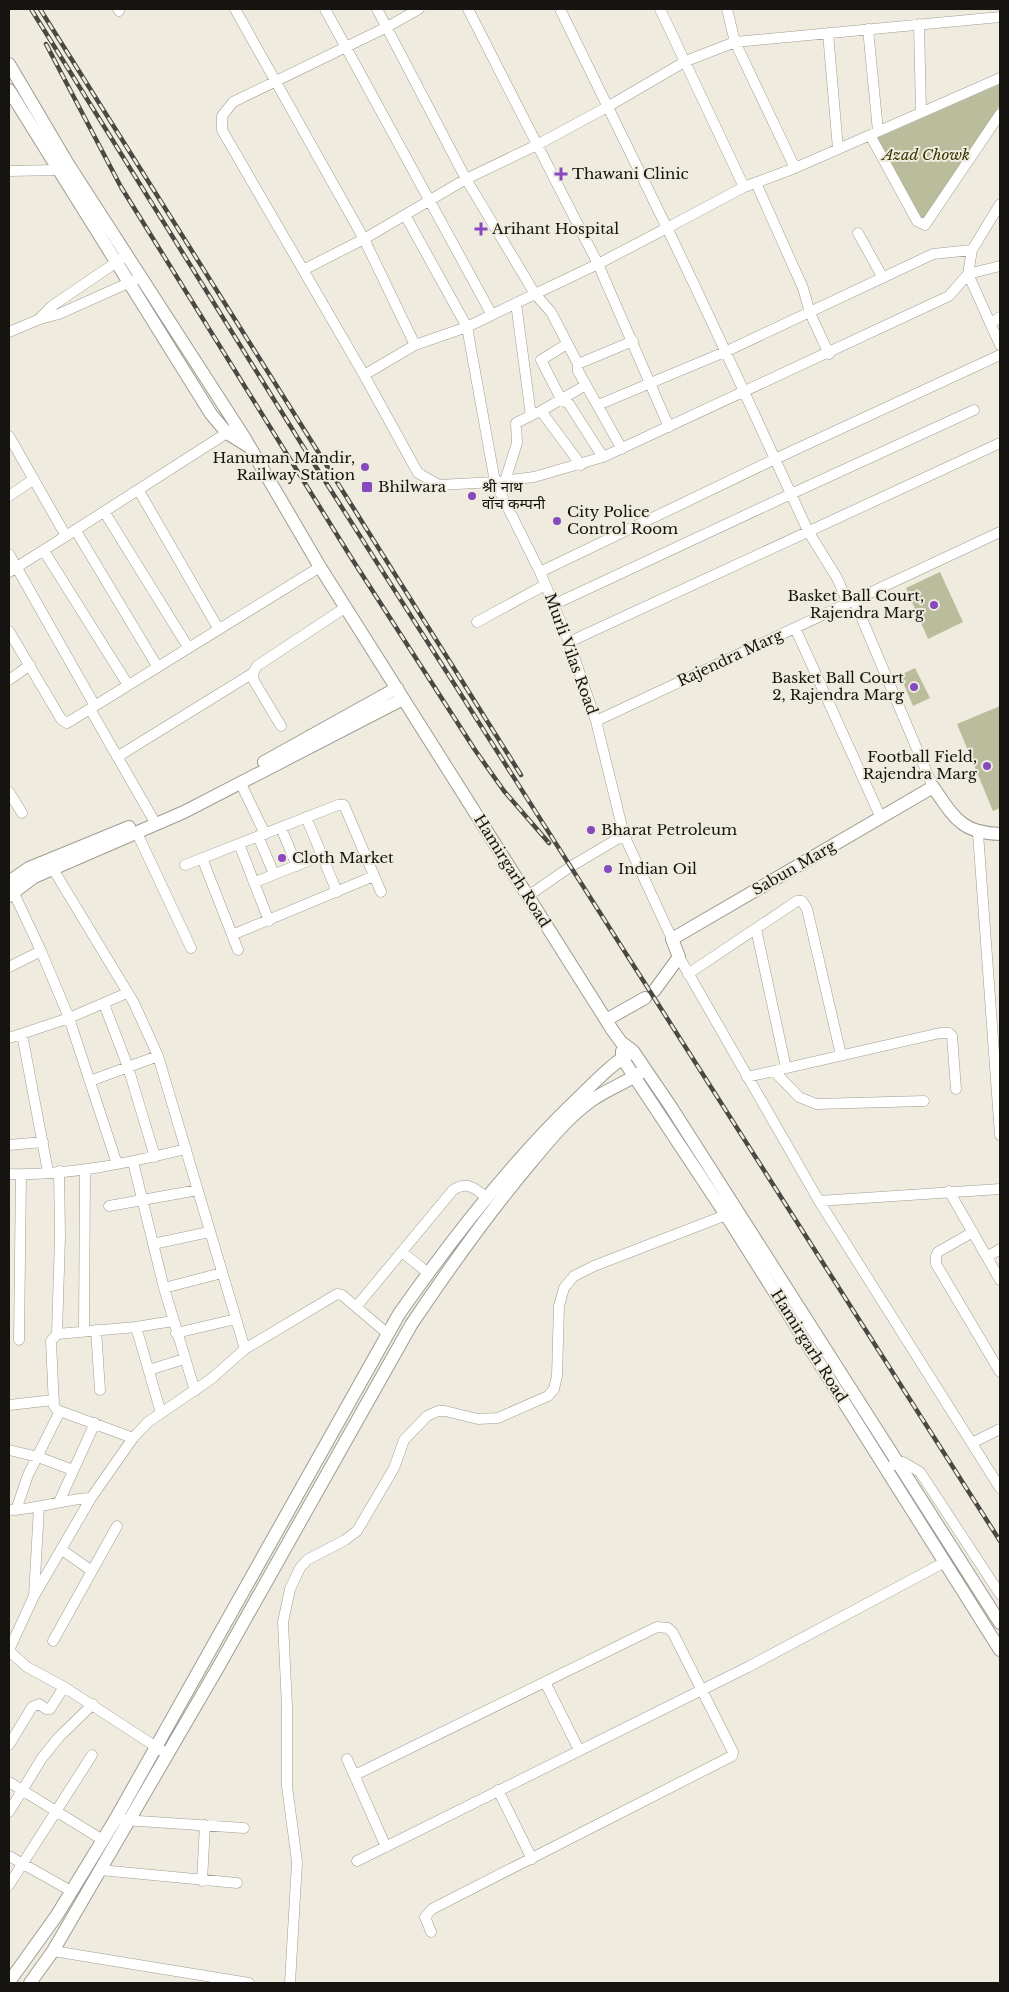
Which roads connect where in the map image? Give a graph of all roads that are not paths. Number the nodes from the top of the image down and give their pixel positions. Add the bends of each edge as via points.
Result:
1 (235, 9) edge
2 (325, 9) edge
3 (378, 9) edge
4 (419, 9) edge
5 (468, 9) edge
6 (560, 9) edge
7 (660, 9) edge
8 (727, 9) edge
9 (1000, 18) edge
10 (919, 24) junction
11 (387, 27) junction
12 (868, 29) junction
13 (828, 33) junction
14 (735, 42) junction
15 (345, 46) junction
16 (686, 61) junction
17 (9, 64) edge
18 (1000, 78) edge
19 (276, 79) junction
20 (9, 90) edge
21 (609, 106) junction
22 (921, 112) junction
23 (1000, 114) edge
24 (874, 133) junction
25 (537, 145) junction
26 (838, 149) junction
27 (795, 168) junction
28 (58, 170) junction
29 (9, 171) edge
30 (466, 179) junction
31 (756, 183) junction
32 (744, 187) junction
33 (429, 200) junction
34 (1000, 204) edge
35 (404, 215) junction
36 (667, 228) junction
37 (858, 233) dead end
38 (364, 239) junction
39 (972, 250) junction
40 (121, 259) junction
41 (598, 264) junction
42 (1000, 266) edge
43 (303, 270) junction
44 (968, 274) junction
45 (883, 278) junction
46 (135, 280) junction
47 (535, 294) junction
48 (516, 303) junction
49 (810, 313) junction
50 (492, 315) junction
51 (1000, 317) edge
52 (40, 319) junction
53 (990, 322) junction
54 (467, 327) junction
55 (9, 332) edge
56 (632, 341) junction
57 (568, 344) junction
58 (416, 345) junction
59 (1000, 345) edge
60 (727, 351) junction
61 (829, 354) junction
62 (1000, 355) edge
63 (578, 364) junction
64 (364, 375) junction
65 (651, 383) junction
66 (586, 385) junction
67 (743, 394) junction
68 (561, 399) junction
69 (598, 405) junction
70 (974, 410) dead end
71 (542, 411) junction
72 (531, 416) junction
73 (670, 427) junction
74 (232, 430) junction
75 (9, 436) edge
76 (1000, 443) edge
77 (622, 449) junction
78 (604, 457) junction
79 (775, 459) junction
80 (581, 465) junction
81 (34, 479) junction
82 (500, 481) junction
83 (139, 491) junction
84 (791, 494) junction
85 (9, 496) edge
86 (105, 513) junction
87 (76, 531) junction
88 (808, 531) junction
89 (1000, 532) edge
90 (66, 536) junction
91 (44, 551) junction
92 (9, 554) edge
93 (320, 567) junction
94 (12, 570) edge
95 (540, 572) junction
96 (545, 585) junction
97 (851, 601) junction
98 (553, 606) junction
99 (346, 607) junction
100 (477, 622) dead end
101 (218, 628) junction
102 (795, 628) junction
103 (9, 631) edge
104 (569, 642) junction
105 (188, 647) junction
106 (30, 666) junction
107 (157, 666) junction
108 (253, 673) junction
109 (9, 680) edge
110 (128, 685) junction
111 (400, 694) junction
112 (92, 708) junction
113 (596, 721) junction
114 (281, 726) dead end
115 (117, 757) junction
116 (241, 784) junction
117 (933, 787) junction
118 (9, 792) edge
119 (22, 813) dead end
120 (306, 818) junction
121 (881, 818) junction
122 (153, 819) junction
123 (281, 828) junction
124 (137, 833) junction
125 (978, 833) junction
126 (1000, 834) edge
127 (261, 835) junction
128 (624, 835) junction
129 (239, 844) junction
130 (323, 855) junction
131 (202, 858) junction
132 (185, 865) dead end
133 (297, 866) junction
134 (52, 870) junction
135 (274, 874) junction
136 (374, 876) junction
137 (255, 882) junction
138 (10, 888) edge
139 (337, 892) junction
140 (381, 892) dead end
141 (528, 896) junction
142 (269, 920) junction
143 (756, 929) junction
144 (232, 935) junction
145 (672, 939) junction
146 (191, 948) dead end
147 (238, 950) dead end
148 (41, 951) junction
149 (679, 957) junction
150 (9, 967) edge
151 (688, 974) junction
152 (127, 993) junction
153 (104, 1004) junction
154 (68, 1018) junction
155 (606, 1020) junction
156 (22, 1034) junction
157 (9, 1038) edge
158 (628, 1055) junction
159 (841, 1055) junction
160 (158, 1056) junction
161 (128, 1067) junction
162 (786, 1068) junction
163 (774, 1071) junction
164 (640, 1073) junction
165 (747, 1077) junction
166 (90, 1081) junction
167 (956, 1089) dead end
168 (924, 1101) dead end
169 (1000, 1135) edge
170 (43, 1142) junction
171 (9, 1145) edge
172 (186, 1149) junction
173 (155, 1157) junction
174 (133, 1162) junction
175 (117, 1164) junction
176 (85, 1170) junction
177 (59, 1171) junction
178 (48, 1172) junction
179 (9, 1174) edge
180 (21, 1174) junction
181 (1000, 1189) edge
182 (198, 1190) junction
183 (949, 1191) junction
184 (488, 1198) junction
185 (142, 1200) junction
186 (819, 1201) junction
187 (109, 1206) dead end
188 (726, 1215) junction
189 (209, 1232) junction
190 (973, 1232) junction
191 (153, 1244) junction
192 (1000, 1249) edge
193 (402, 1252) junction
194 (987, 1257) junction
195 (428, 1273) junction
196 (222, 1274) junction
197 (1000, 1280) edge
198 (164, 1288) junction
199 (356, 1307) junction
200 (236, 1319) junction
201 (173, 1321) junction
202 (136, 1327) junction
203 (96, 1330) junction
204 (84, 1331) junction
205 (176, 1333) junction
206 (57, 1334) junction
207 (388, 1334) junction
208 (19, 1340) dead end
209 (245, 1348) junction
210 (184, 1359) junction
211 (149, 1370) junction
212 (1000, 1372) edge
213 (100, 1390) dead end
214 (194, 1391) junction
215 (54, 1400) junction
216 (9, 1405) edge
217 (60, 1411) junction
218 (161, 1413) junction
219 (95, 1423) junction
220 (1000, 1429) edge
221 (133, 1438) junction
222 (972, 1443) junction
223 (9, 1450) edge
224 (38, 1458) junction
225 (892, 1466) junction
226 (73, 1470) junction
227 (1000, 1488) edge
228 (91, 1498) junction
229 (59, 1502) junction
230 (39, 1507) junction
231 (12, 1510) edge
232 (117, 1526) dead end
233 (62, 1550) junction
234 (945, 1562) junction
235 (92, 1571) junction
236 (1000, 1594) edge
237 (34, 1596) junction
238 (1000, 1623) edge
239 (53, 1641) dead end
240 (9, 1650) edge
241 (1000, 1650) edge
242 (545, 1682) junction
243 (64, 1687) junction
244 (702, 1689) junction
245 (93, 1704) junction
246 (9, 1745) edge
247 (155, 1746) junction
248 (579, 1750) junction
249 (167, 1754) junction
250 (92, 1755) dead end
251 (347, 1759) dead end
252 (355, 1776) junction
253 (9, 1782) edge
254 (22, 1790) junction
255 (498, 1790) junction
256 (56, 1811) junction
257 (9, 1812) edge
258 (115, 1820) junction
259 (128, 1820) junction
260 (205, 1825) junction
261 (244, 1828) dead end
262 (101, 1839) junction
263 (386, 1847) junction
264 (9, 1856) edge
265 (532, 1859) junction
266 (357, 1861) dead end
267 (23, 1863) junction
268 (100, 1870) junction
269 (202, 1881) junction
270 (238, 1883) dead end
271 (9, 1885) edge
272 (71, 1891) junction
273 (53, 1921) junction
274 (65, 1929) junction
275 (431, 1932) dead end
276 (53, 1951) junction
277 (9, 1982) edge
278 (30, 1983) edge
279 (248, 1983) edge
280 (290, 1983) edge

1 - 19 street
2 - 15 street
3 - 11 street
4 - 11 street
5 - 25 street
6 - 21 street
7 - 16 street
8 - 14 street
9 - 10 street
10 - 12 street
10 - 22 street
11 - 15 street
11 - 30 street
12 - 13 street
12 - 24 street
13 - 14 street
13 - 26 street
14 - 16 street
14 - 27 street
15 - 19 street
15 - 33 street
16 - 21 street
16 - 32 street
17 - 40 main road
18 - 22 street
19 - 38 street
19 - 43 street via 233,102 222,116 222,130
20 - 28 main road
21 - 25 street
21 - 36 street
22 - 24 street
23 - 24 street via 925,225 918,221
24 - 26 street
25 - 30 street
25 - 41 street
26 - 27 street
27 - 31 street
28 - 29 street
28 - 40 main road
30 - 33 street
30 - 47 street
31 - 32 street
31 - 49 street via 803,288
32 - 36 street
33 - 35 street
33 - 50 street
34 - 39 street
35 - 38 street
35 - 54 street, Murli Vilas Road
36 - 41 street
36 - 60 street
37 - 45 street
38 - 43 street
38 - 58 street
39 - 44 street
39 - 45 street via 933,254
40 - 46 main road
40 - 52 street via 52,306
41 - 47 street
41 - 56 street
42 - 44 street
43 - 64 street
44 - 53 street
44 - 61 street via 949,296
45 - 49 street
46 - 52 street via 59,314
46 - 74 main road via 211,414
47 - 48 street
47 - 57 street via 551,312
48 - 50 street
48 - 72 street
49 - 60 street
49 - 61 street
50 - 54 street
51 - 53 street
52 - 55 street
53 - 59 street
54 - 58 street
54 - 82 street, Murli Vilas Road
56 - 63 street
56 - 65 street
57 - 63 street
57 - 68 street via 541,360
58 - 64 street
60 - 65 street
60 - 67 street
61 - 67 street
62 - 79 street
63 - 66 street
64 - 82 street via 418,473 438,485
65 - 69 street
65 - 73 street
66 - 68 street
66 - 69 street
67 - 73 street
67 - 79 street
68 - 71 street
68 - 78 street via 569,404
69 - 77 street
70 - 84 street
71 - 72 street
71 - 80 street
72 - 82 street via 516,423 517,443
73 - 77 street
74 - 83 street
74 - 93 main road, Hamirgarh Road via 248,446
75 - 81 street
76 - 88 street
77 - 78 street
78 - 80 street
79 - 84 street
79 - 95 street
80 - 82 street
81 - 85 street
81 - 90 street
82 - 95 street, Murli Vilas Road
83 - 86 street
83 - 101 street
84 - 88 street
84 - 98 street
86 - 87 street
86 - 105 street
87 - 90 street
87 - 107 street
88 - 97 street
88 - 104 street
89 - 97 street, Rajendra Marg
90 - 91 street
91 - 94 street
91 - 110 street
92 - 94 street
93 - 99 main road, Hamirgarh Road
93 - 101 street
94 - 112 street
95 - 96 street, Murli Vilas Road
96 - 98 street, Murli Vilas Road
96 - 100 street
97 - 102 street, Rajendra Marg
97 - 117 street
98 - 104 street, Murli Vilas Road
99 - 108 street via 257,666
99 - 111 main road, Hamirgarh Road
101 - 105 street
102 - 113 street, Rajendra Marg
102 - 121 street
103 - 106 street
104 - 113 street, Murli Vilas Road
105 - 107 street
106 - 109 street
106 - 112 street via 61,719 67,723
107 - 110 street
108 - 114 street via 254,681
108 - 115 street
110 - 112 street
111 - 116 main road
111 - 122 main road via 182,808
111 - 141 main road, Hamirgarh Road
112 - 115 street
113 - 128 street, Murli Vilas Road
115 - 122 street
116 - 124 main road
116 - 127 street
117 - 121 main road, Sabun Marg
117 - 125 main road via 957,822
118 - 119 street
120 - 123 street
120 - 130 street
120 - 136 street via 344,805
121 - 145 main road, Sabun Marg
122 - 138 main road via 28,868
123 - 127 street
123 - 133 street
124 - 134 main road
124 - 146 street
125 - 126 main road
125 - 169 street
127 - 129 street
127 - 135 street
128 - 141 street
128 - 145 street, Murli Vilas Road
129 - 131 street
129 - 137 street
130 - 133 street
130 - 139 street
131 - 132 street
131 - 144 street
133 - 135 street
134 - 138 main road
134 - 152 street
135 - 137 street
136 - 139 street
136 - 140 street
137 - 142 street
138 - 148 street
139 - 142 street
141 - 155 main road, Hamirgarh Road
142 - 144 street
143 - 151 street
143 - 159 street via 797,901 805,905
143 - 162 street
144 - 147 street
145 - 149 main road
148 - 150 street
148 - 154 street
149 - 151 street
149 - 155 main road via 649,994
151 - 165 street
152 - 153 street
152 - 160 street
153 - 154 street
153 - 161 street
154 - 156 street
154 - 166 street
155 - 158 main road, Hamirgarh Road
156 - 157 street
156 - 170 street
158 - 164 main road, Hamirgarh Road
158 - 184 main road via 556,1120
159 - 162 street
159 - 167 street via 949,1033 952,1036
160 - 161 street
160 - 172 street
161 - 166 street
161 - 173 street
162 - 163 street
163 - 165 street
163 - 168 street via 799,1097 816,1104
164 - 188 main road, Hamirgarh Road
164 - 225 main road, Hamirgarh Road via 736,1206
164 - 249 main road via 593,1100 555,1134 449,1269 411,1325
165 - 186 street
166 - 175 street
170 - 171 street
170 - 178 street
172 - 173 street
172 - 182 street
173 - 174 street
174 - 175 street
174 - 185 street
175 - 176 street
176 - 177 street
176 - 204 street
177 - 178 street
177 - 206 street
178 - 180 street
179 - 180 street
180 - 208 street
181 - 183 street
182 - 185 street
182 - 189 street
183 - 186 street
183 - 190 street
184 - 193 street via 462,1184 453,1190
184 - 195 main road
185 - 187 street
185 - 191 street
186 - 222 street
188 - 225 main road, Hamirgarh Road
188 - 280 street via 574,1276 564,1288 558,1306 557,1376 554,1389 548,1396 498,1418 478,1419 445,1411 427,1416 404,1440 394,1468 357,1531 300,1568 286,1598 283,1622 287,1786 297,1862
189 - 191 street
189 - 196 street
190 - 194 street
190 - 212 street via 938,1252 936,1264
191 - 198 street
192 - 194 street
193 - 195 street
193 - 199 street
194 - 197 street
195 - 207 main road
196 - 198 street
196 - 200 street
198 - 201 street
199 - 207 street
199 - 209 street via 337,1294
200 - 205 street
200 - 209 street
201 - 202 street
201 - 205 street
202 - 203 street
202 - 211 street
203 - 204 street
203 - 213 street
204 - 206 street
205 - 210 street
206 - 215 street via 51,1341
207 - 247 main road
209 - 214 street
210 - 211 street
210 - 214 street
211 - 218 street
214 - 218 street
215 - 216 street
215 - 217 street via 54,1406
217 - 219 street
217 - 224 street
218 - 221 street
219 - 221 street
219 - 226 street
220 - 222 street
221 - 228 street
222 - 227 street
223 - 224 street
224 - 226 street
224 - 231 street
225 - 234 main road, Hamirgarh Road
225 - 236 street via 909,1464 920,1472
225 - 238 main road, Hamirgarh Road
226 - 229 street
228 - 229 street
228 - 233 street
229 - 230 street
230 - 231 street
230 - 237 street
232 - 235 street
233 - 235 street
233 - 237 street
234 - 241 main road, Hamirgarh Road
234 - 244 street
235 - 239 street
237 - 240 street
240 - 243 street via 28,1667
242 - 244 street via 663,1626 673,1633
242 - 248 street
242 - 252 street
243 - 245 street
243 - 246 street via 50,1709 39,1704 32,1707
244 - 248 street
244 - 265 street via 733,1752 732,1756
245 - 247 street
245 - 254 street via 59,1737
247 - 249 street
247 - 258 main road
248 - 255 street
249 - 259 main road
250 - 256 street
251 - 252 street
252 - 263 street
253 - 254 street
254 - 256 street
254 - 257 street
255 - 263 street
255 - 265 street
256 - 262 street
256 - 267 street
258 - 259 street
258 - 262 main road
259 - 260 street
259 - 268 main road
260 - 261 street
260 - 269 street
262 - 272 main road
263 - 266 street
264 - 267 street
265 - 275 street via 432,1909 425,1917
267 - 271 street
267 - 272 street
268 - 269 street
268 - 274 main road
269 - 270 street
272 - 273 main road
273 - 274 main road
273 - 277 main road
274 - 276 main road
276 - 278 main road
276 - 279 street

